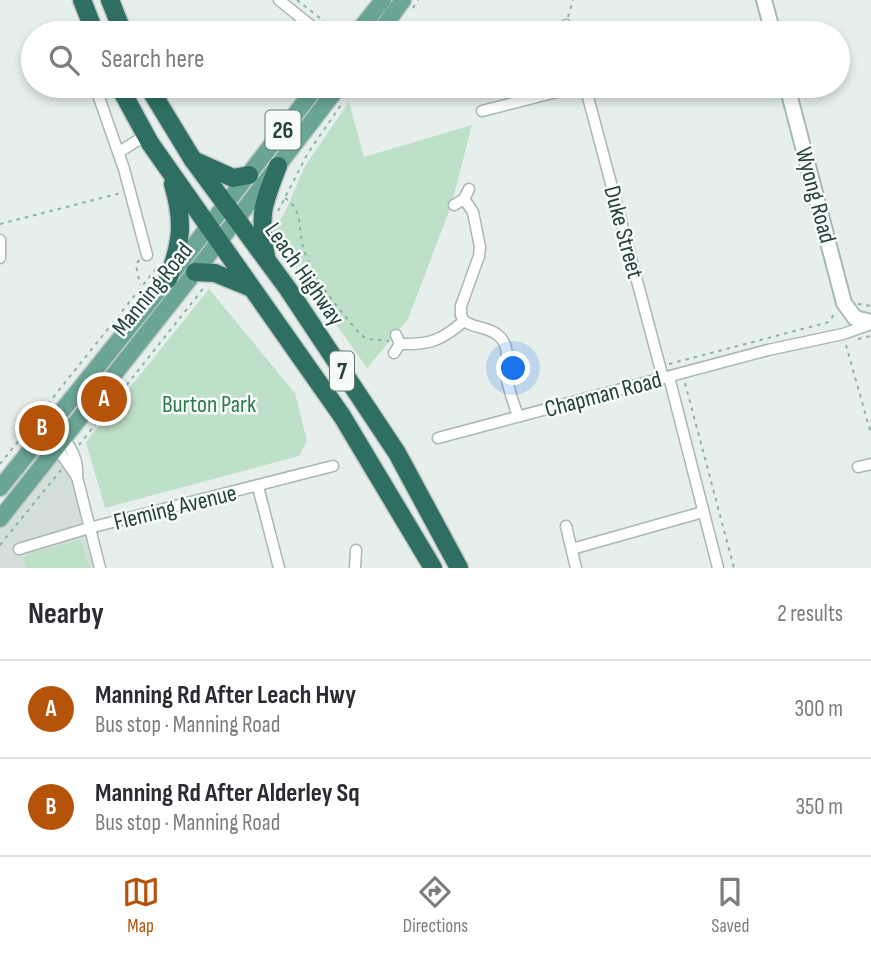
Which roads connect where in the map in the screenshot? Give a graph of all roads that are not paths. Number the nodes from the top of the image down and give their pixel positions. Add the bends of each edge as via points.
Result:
1 (82, 0) edge
2 (110, 0) edge
3 (279, 0) edge
4 (383, 0) edge
5 (403, 0) edge
6 (764, 0) edge
7 (90, 21) edge
8 (118, 21) edge
9 (305, 21) edge
10 (367, 21) edge
11 (388, 21) edge
12 (769, 21) edge
13 (99, 98) edge
14 (126, 98) edge
15 (155, 98) edge
16 (308, 98) edge
17 (336, 98) edge
18 (534, 98) edge
19 (585, 98) edge
20 (790, 98) edge
21 (482, 111) dead end
22 (146, 135) junction
23 (118, 152) junction
24 (193, 160) junction
25 (278, 166) junction
26 (170, 173) junction
27 (249, 175) junction
28 (454, 205) dead end
29 (231, 213) junction
30 (214, 235) junction
31 (0, 240) edge
32 (146, 253) road end
33 (0, 258) edge
34 (267, 261) junction
35 (164, 271) junction
36 (195, 272) junction
37 (252, 288) junction
38 (845, 305) joint
39 (464, 321) junction
40 (871, 323) edge
41 (397, 344) road end
42 (666, 377) junction
43 (518, 416) junction
44 (47, 430) junction
45 (438, 438) dead end
46 (60, 442) junction
47 (397, 453) junction
48 (871, 464) edge
49 (332, 466) dead end
50 (858, 467) dead end
51 (258, 487) junction
52 (0, 488) edge
53 (703, 512) junction
54 (1, 516) edge
55 (566, 526) dead end
56 (89, 528) junction
57 (572, 548) junction
58 (19, 549) dead end
59 (356, 550) dead end
60 (100, 568) edge
61 (279, 568) edge
62 (355, 568) edge
63 (433, 568) edge
64 (459, 568) edge
65 (470, 568) edge
66 (576, 568) edge
67 (718, 568) edge

1 - 7 highway
2 - 8 highway
3 - 9 street
4 - 10 main road
5 - 11 main road
6 - 12 street
13 - 23 street
14 - 22 highway, Leach Highway / 7
15 - 24 highway, Leach Highway / 7
16 - 27 main road, Manning Road / 26
17 - 25 main road, Manning Road / 26
18 - 21 street
19 - 42 street, Duke Street
20 - 38 street, Wyong Road
22 - 23 street
22 - 26 highway, Leach Highway / 7
23 - 32 street
24 - 27 highway via 233,177
24 - 29 highway, Leach Highway / 7
25 - 29 main road, Manning Road / 26
25 - 34 highway via 261,221
26 - 30 highway, Leach Highway / 7
26 - 35 highway via 182,225 179,247
27 - 29 main road, Manning Road / 26
28 - 39 street via 467,194 480,247 461,306
29 - 30 main road, Manning Road / 26
29 - 34 highway, Leach Highway / 7
30 - 35 main road, Manning Road / 26
30 - 36 main road, Manning Road / 26
30 - 37 highway, Leach Highway / 7
31 - 33 street
34 - 47 highway, Leach Highway / 7
35 - 44 main road, Manning Road / 26
36 - 37 highway via 215,273
36 - 46 main road, Manning Road / 26
37 - 63 highway, Leach Highway / 7 via 342,416
38 - 40 street, Chapman Road via 855,318
39 - 41 street via 445,337 416,345
39 - 43 street via 500,337 507,351 506,377
40 - 42 street, Chapman Road via 843,334
42 - 43 street, Chapman Road
42 - 53 street, Duke Street
43 - 45 street, Chapman Road
44 - 46 street
44 - 52 main road, Manning Road / 26
46 - 54 main road, Manning Road / 26
46 - 56 street via 78,466
47 - 64 highway, Leach Highway / 7
47 - 65 highway
48 - 50 street
49 - 51 street, Fleming Avenue
51 - 56 street, Fleming Avenue
51 - 61 street
53 - 57 street
53 - 67 street, Duke Street
55 - 57 street
56 - 58 street, Fleming Avenue
56 - 60 street
57 - 66 street
59 - 62 street

